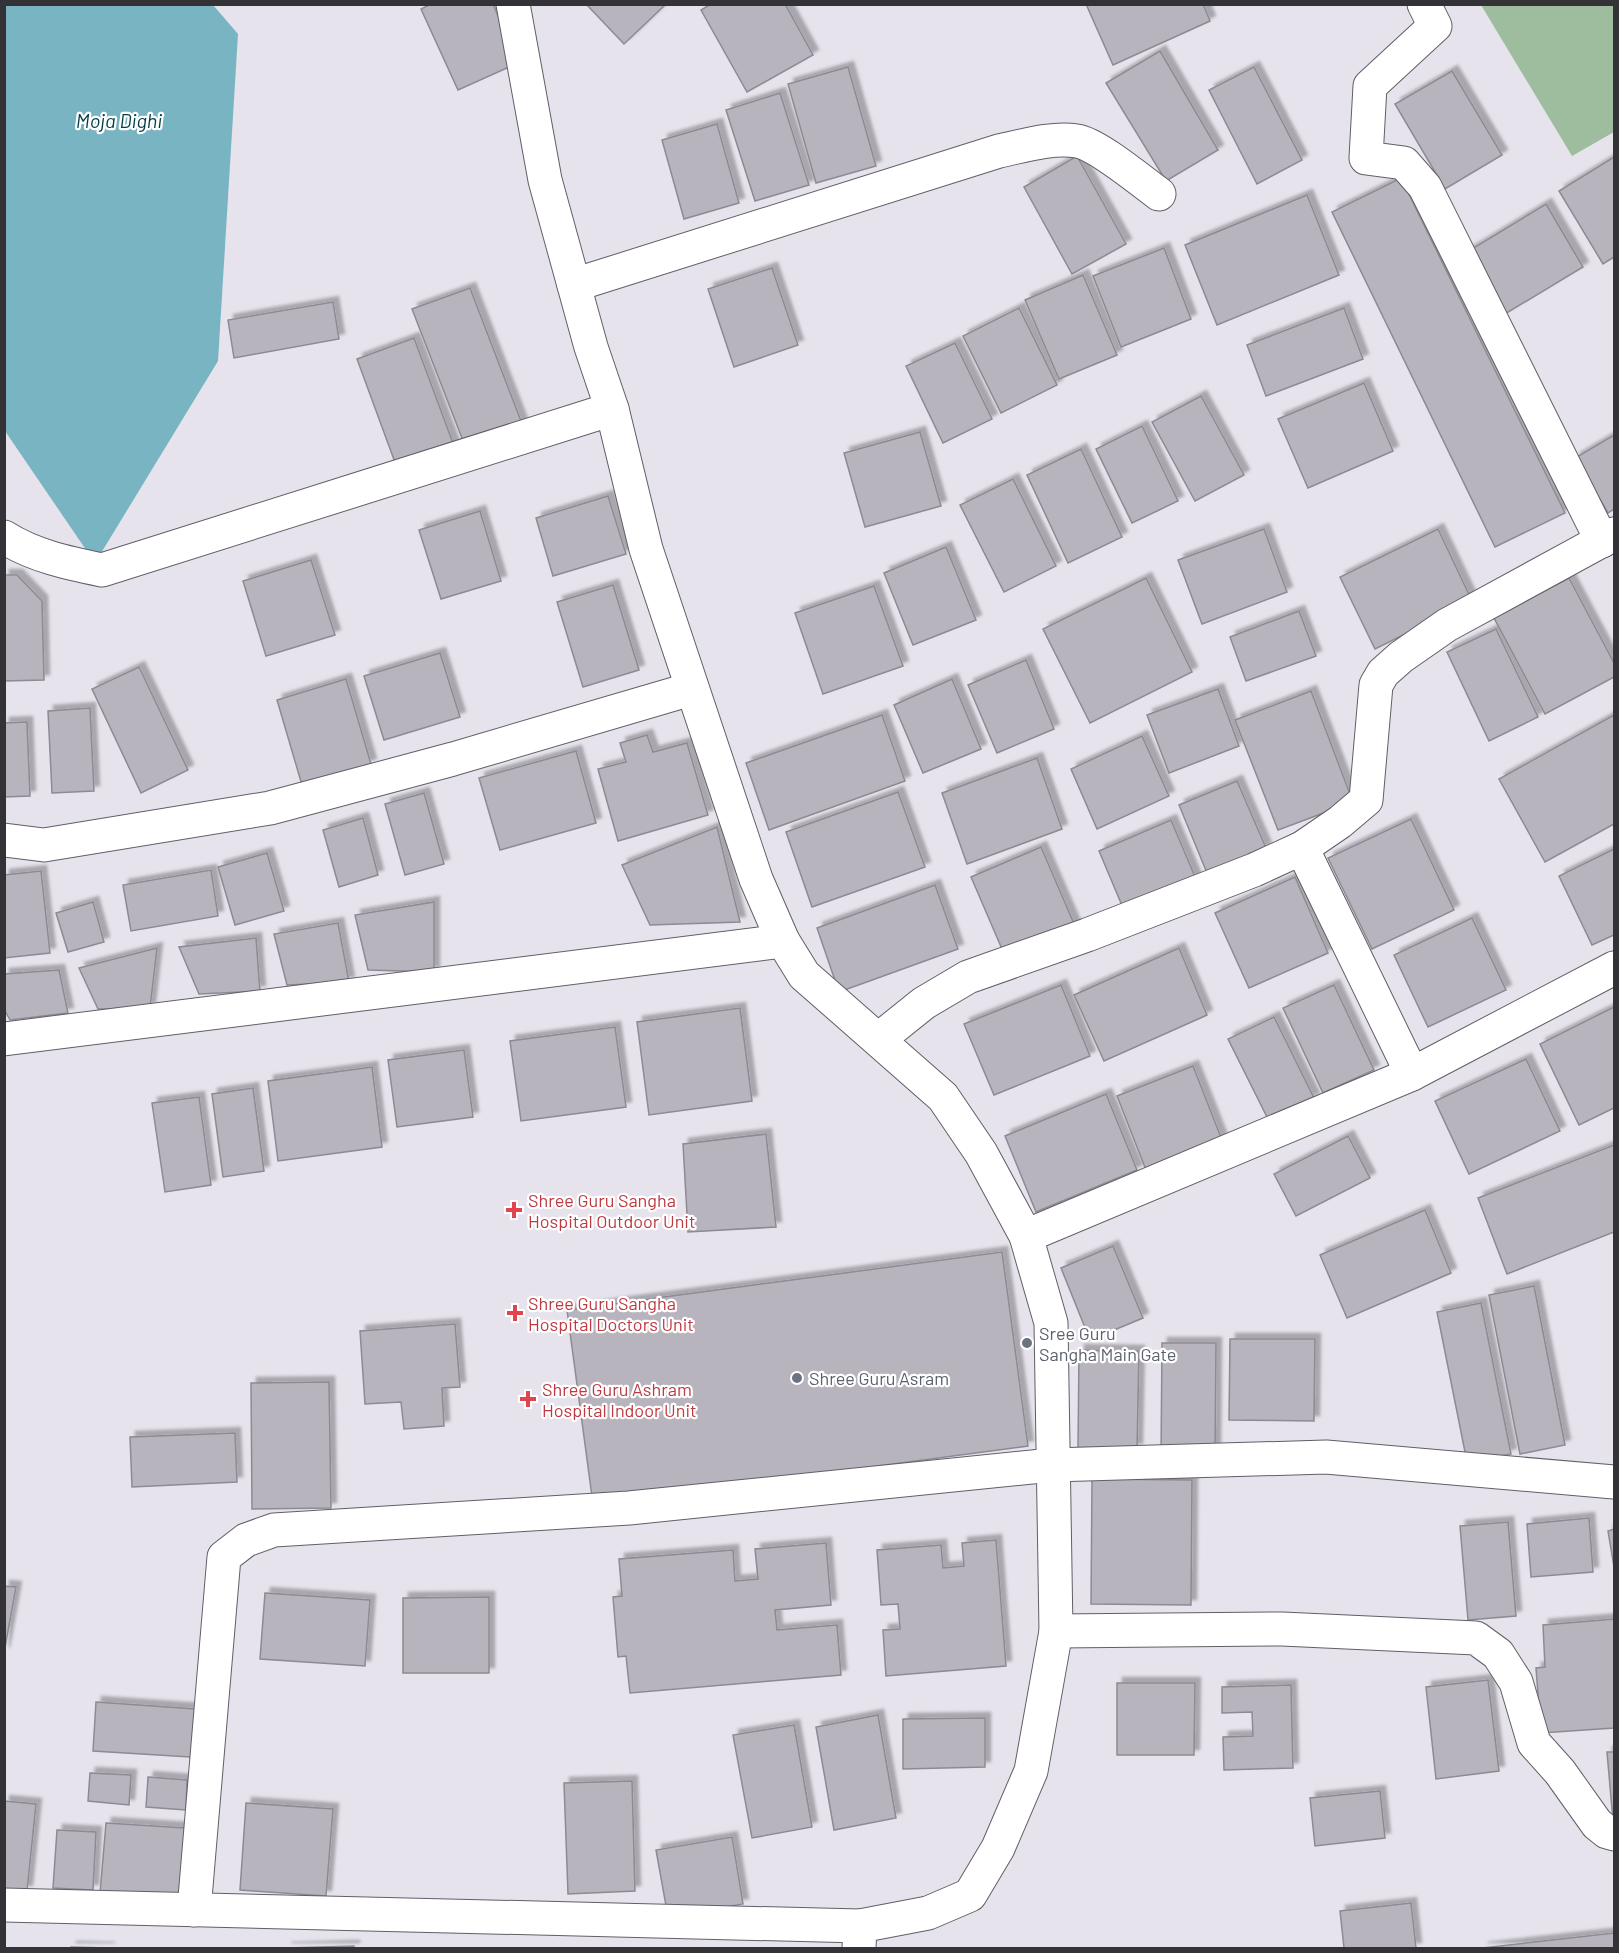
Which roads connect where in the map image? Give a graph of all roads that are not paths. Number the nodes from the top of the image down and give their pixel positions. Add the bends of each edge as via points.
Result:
1 (513, 4) edge
2 (1424, 4) edge
3 (1159, 194) dead end
4 (574, 285) junction
5 (612, 409) junction
6 (4, 537) edge
7 (1608, 537) edge
8 (691, 688) junction
9 (4, 840) edge
10 (1302, 848) junction
11 (783, 941) junction
12 (1614, 968) edge
13 (4, 1039) edge
14 (879, 1039) junction
15 (1412, 1074) junction
16 (1026, 1236) junction
17 (1052, 1465) junction
18 (1614, 1482) edge
19 (1056, 1631) junction
20 (1614, 1834) edge
21 (4, 1905) edge
22 (194, 1910) junction
23 (860, 1937) edge

1 - 4 street via 545,180
2 - 7 street via 1435,26 1371,86 1366,158 1404,163 1425,187
3 - 4 street via 1079,141 1044,142 999,151
4 - 5 street
5 - 6 street via 102,570 65,563 21,548
5 - 8 street via 646,549
7 - 10 street via 1447,625 1383,673 1376,685 1366,800
8 - 9 street via 453,759 270,808 44,845
8 - 11 street via 756,879
10 - 14 street via 1087,935 968,977 924,1003
10 - 15 street
11 - 13 street
11 - 14 street via 804,975
12 - 15 street
14 - 16 street via 943,1096 981,1153
15 - 16 street
16 - 17 street via 1051,1323
17 - 18 street via 1326,1457
17 - 19 street
17 - 22 street via 629,1508 274,1530 246,1540 224,1557
19 - 20 street via 1282,1629 1476,1638 1498,1654 1516,1682 1534,1743 1560,1772 1596,1824
19 - 23 street via 1031,1771 998,1848 970,1895
21 - 22 street
22 - 23 street

